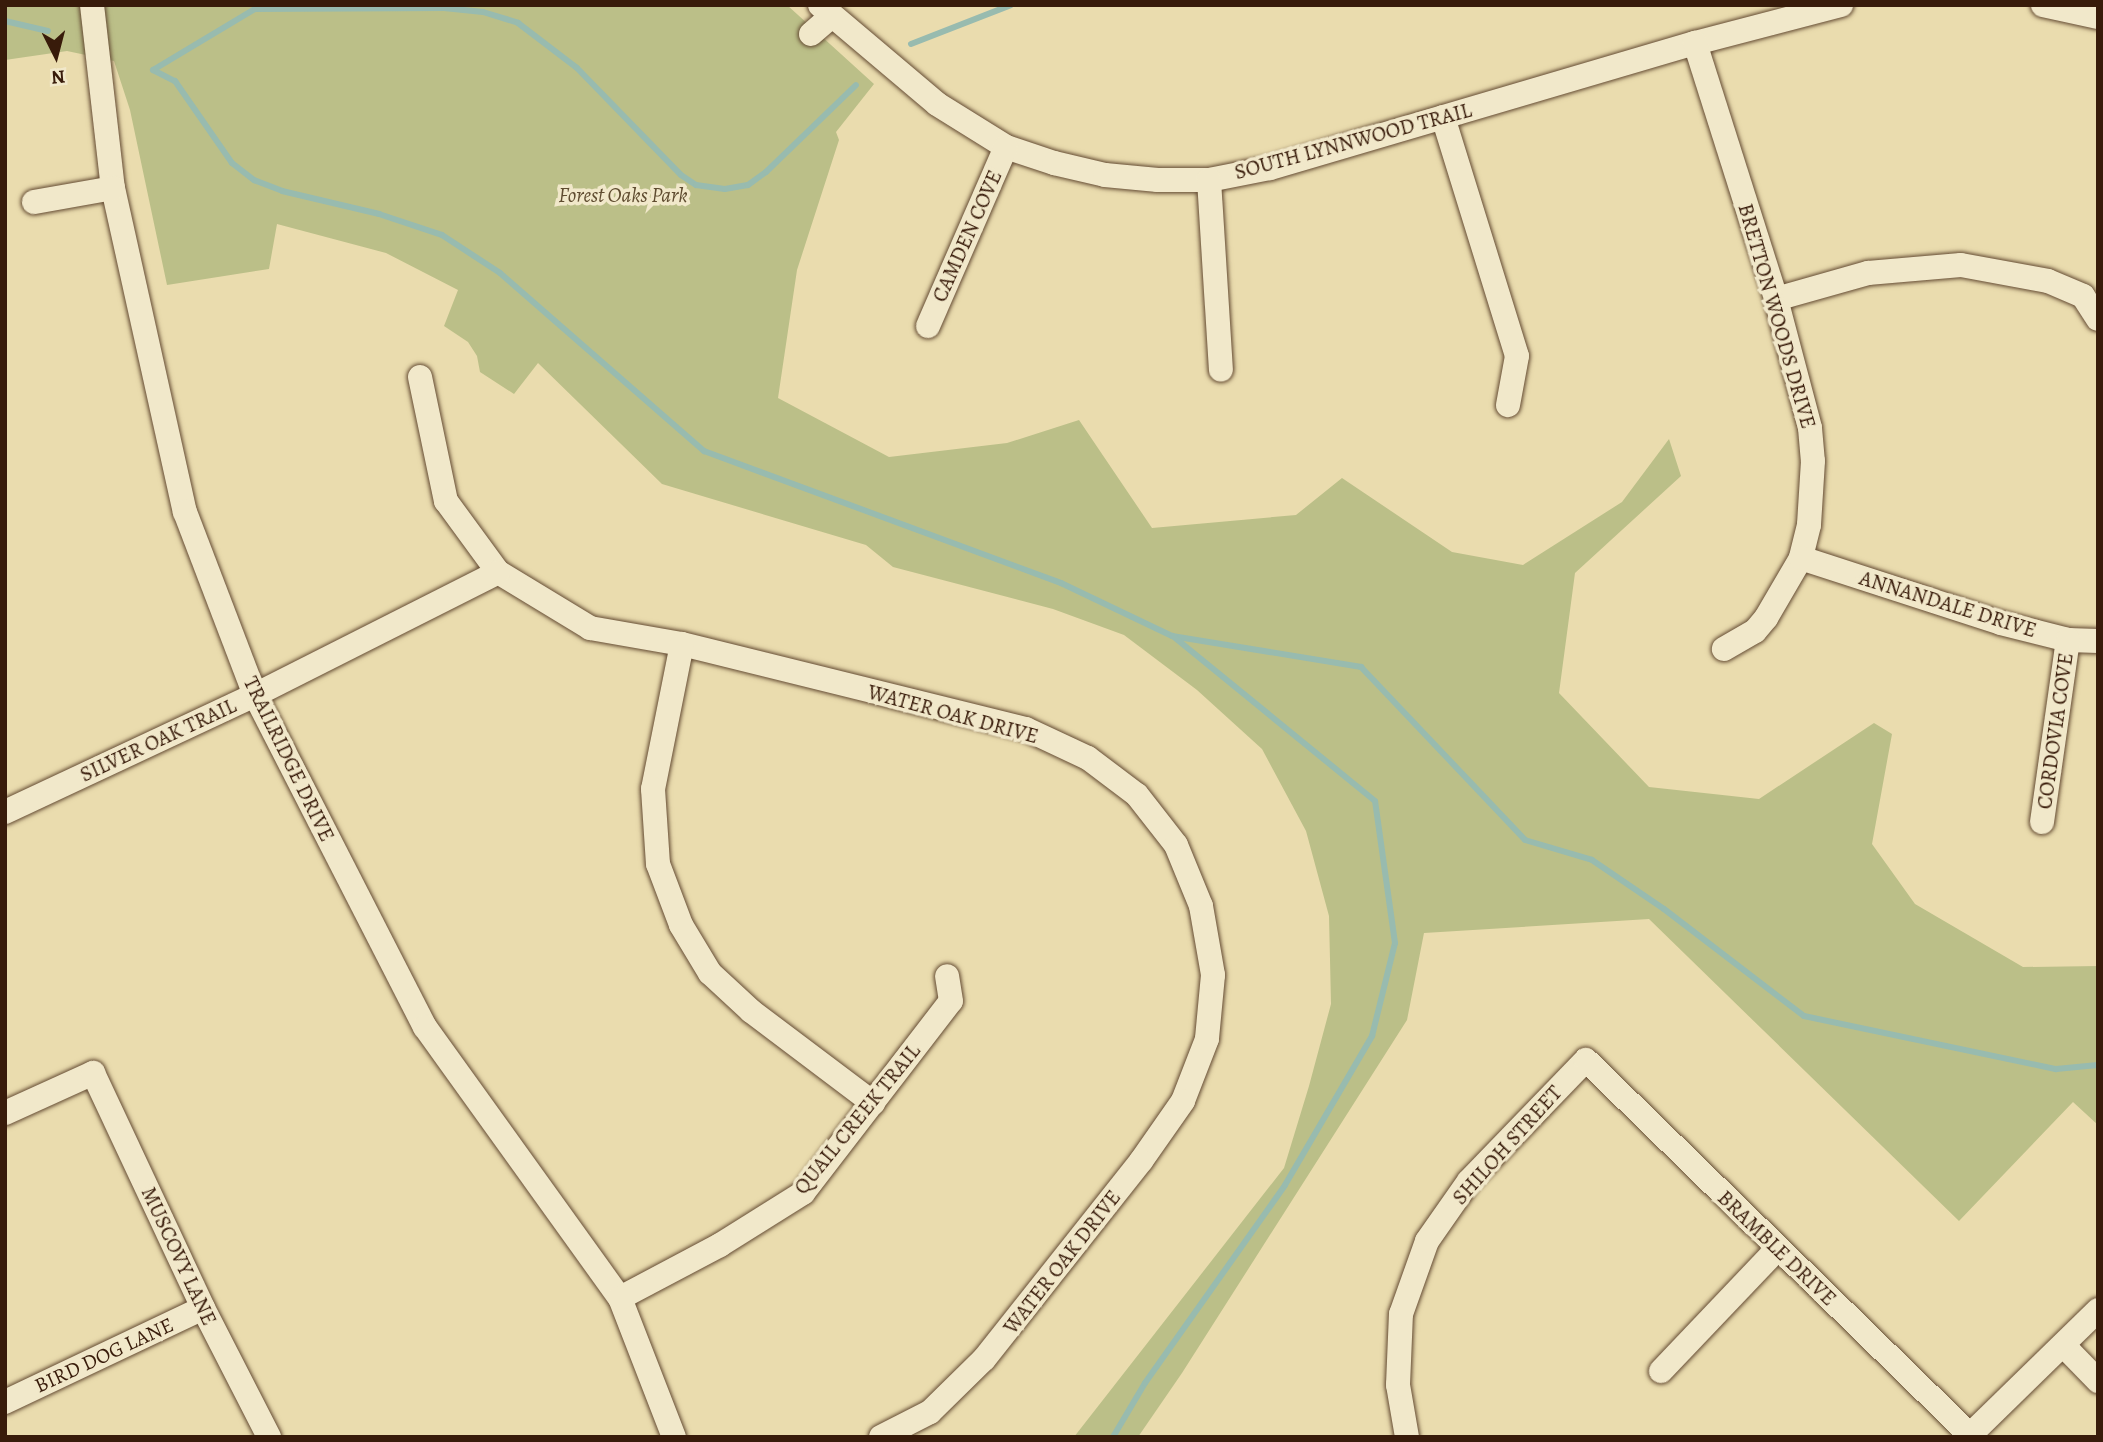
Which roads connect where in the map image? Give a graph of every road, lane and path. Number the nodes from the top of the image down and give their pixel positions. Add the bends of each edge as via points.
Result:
1 (92, 5) edge
2 (1841, 5) edge
3 (2043, 5) edge
4 (826, 11) edge
5 (2098, 17) edge
6 (811, 34) dead end
7 (1695, 43) junction
8 (1443, 117) junction
9 (1006, 147) junction
10 (1209, 180) junction
11 (113, 188) junction
12 (34, 202) dead end
13 (1776, 299) junction
14 (2098, 319) edge
15 (928, 326) dead end
16 (1221, 370) dead end
17 (419, 377) dead end
18 (1508, 405) dead end
19 (1801, 558) junction
20 (498, 572) junction
21 (2068, 640) junction
22 (2098, 641) edge
23 (682, 644) junction
24 (1724, 649) dead end
25 (255, 695) junction
26 (8, 804) edge
27 (2042, 822) dead end
28 (947, 976) dead end
29 (1586, 1060) joint
30 (873, 1103) junction
31 (5, 1113) edge
32 (1777, 1249) junction
33 (620, 1298) junction
34 (203, 1308) junction
35 (2098, 1310) edge
36 (2064, 1346) junction
37 (1661, 1371) dead end
38 (2098, 1381) edge
39 (5, 1402) edge
40 (1969, 1436) edge
41 (269, 1437) edge
42 (674, 1437) edge
43 (881, 1437) edge
44 (1406, 1437) edge

1 - 11 street, TRAILRIDGE DRIVE
2 - 7 street, SOUTH LYNNWOOD TRAIL
3 - 5 street
4 - 6 street
4 - 9 street, SOUTH LYNNWOOD TRAIL via 937,104
7 - 8 street, SOUTH LYNNWOOD TRAIL
7 - 13 street, BRETTON WOODS DRIVE
8 - 10 street, SOUTH LYNNWOOD TRAIL via 1270,168
8 - 18 street via 1517,356
9 - 10 street, SOUTH LYNNWOOD TRAIL via 1105,175
9 - 15 street, CAMDEN COVE
10 - 16 street
11 - 12 street
11 - 25 street, TRAILRIDGE DRIVE via 186,512
13 - 14 street via 1868,273 1961,265 2048,281 2083,296
13 - 19 street, BRETTON WOODS DRIVE via 1810,428 1812,491
17 - 20 street, WATER OAK DRIVE via 446,501
19 - 21 street, ANNANDALE DRIVE
19 - 24 street, BRETTON WOODS DRIVE via 1766,618 1755,631
20 - 23 street, WATER OAK DRIVE via 590,628
20 - 25 street, SILVER OAK TRAIL
21 - 22 street, ANNANDALE DRIVE
21 - 27 street, CORDOVIA COVE
23 - 30 street via 653,789 658,864 681,925 710,973 726,988
23 - 43 street, WATER OAK DRIVE via 1026,729 1088,758 1137,795 1176,845 1201,906 1213,975 1207,1039 1183,1101 984,1359 930,1412
25 - 26 street, SILVER OAK TRAIL
25 - 33 street, TRAILRIDGE DRIVE via 425,1027
28 - 30 street, QUAIL CREEK TRAIL via 951,1001
29 - 32 street, BRAMBLE DRIVE
29 - 44 street, SHILOH STREET via 1469,1181 1426,1241 1401,1314 1398,1385
30 - 33 street, QUAIL CREEK TRAIL via 803,1193 720,1245
31 - 34 street, MUSCOVY LANE via 93,1073
32 - 37 street
32 - 40 street, BRAMBLE DRIVE
33 - 42 street, TRAILRIDGE DRIVE
34 - 39 street, BIRD DOG LANE
34 - 41 street, MUSCOVY LANE
35 - 36 street
36 - 38 street
36 - 40 street

